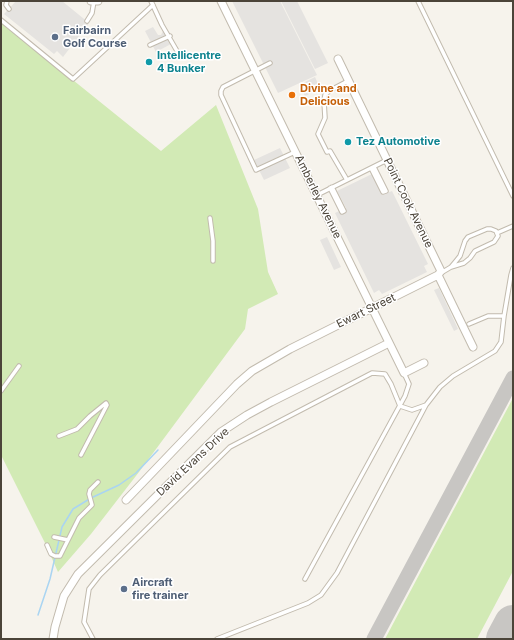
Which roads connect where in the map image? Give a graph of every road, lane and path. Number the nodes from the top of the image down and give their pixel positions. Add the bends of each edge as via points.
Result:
1 (90, 1) edge
2 (94, 1) edge
3 (98, 1) edge
4 (222, 1) edge
5 (418, 1) edge
6 (6, 2) edge
7 (152, 3) edge
8 (1, 4) edge
9 (9, 9) dead end
10 (1, 20) edge
11 (87, 21) dead end
12 (170, 36) junction
13 (150, 45) dead end
14 (177, 51) dead end
15 (338, 59) dead end
16 (270, 63) dead end
17 (256, 70) junction
18 (349, 80) junction
19 (295, 152) junction
20 (387, 160) junction
21 (373, 167) junction
22 (347, 180) junction
23 (331, 187) junction
24 (384, 192) dead end
25 (316, 195) junction
26 (513, 196) edge
27 (343, 212) dead end
28 (210, 218) dead end
29 (513, 226) edge
30 (497, 234) junction
31 (213, 261) dead end
32 (451, 267) junction
33 (513, 268) edge
34 (438, 275) junction
35 (372, 308) junction
36 (504, 316) junction
37 (469, 324) dead end
38 (389, 343) junction
39 (473, 347) dead end
40 (424, 364) dead end
41 (19, 366) dead end
42 (404, 373) junction
43 (1, 391) edge
44 (426, 405) junction
45 (400, 406) junction
46 (59, 436) dead end
47 (81, 455) dead end
48 (98, 482) dead end
49 (126, 500) dead end
50 (55, 538) dead end
51 (68, 540) junction
52 (47, 545) dead end
53 (305, 580) dead end
54 (54, 639) edge
55 (93, 639) edge
56 (217, 639) edge

1 - 2 street
2 - 3 street
2 - 11 lane via 92,13
4 - 17 street, Amberley Avenue
5 - 26 lane
6 - 8 lane
6 - 9 lane
7 - 10 lane via 73,79
7 - 12 lane
12 - 13 lane
12 - 14 lane
15 - 18 street, Point Cook Avenue
16 - 17 lane
17 - 19 street, Amberley Avenue
17 - 19 lane via 223,87 221,95 256,170
18 - 20 street, Point Cook Avenue
18 - 22 lane via 326,95 325,118 318,134
19 - 25 street, Amberley Avenue
20 - 21 lane
20 - 34 street, Point Cook Avenue via 441,271
21 - 22 lane
21 - 24 lane
22 - 23 lane
23 - 25 lane
23 - 27 lane
25 - 35 street, Amberley Avenue
28 - 31 lane
29 - 30 lane
30 - 32 lane via 494,242 476,251 464,263
30 - 32 lane via 491,229 486,229 468,237 460,256
32 - 34 lane
33 - 36 lane
34 - 35 street, Ewart Street
34 - 39 street, Point Cook Avenue
35 - 38 street, Amberley Avenue
35 - 49 street, Ewart Street via 252,371
36 - 37 lane via 488,316
36 - 44 lane via 501,342 495,351 453,376 440,387
38 - 42 street, Amberley Avenue
38 - 54 street, David Evans Drive via 271,402 221,432 78,574 64,596
40 - 42 street
41 - 43 lane
42 - 45 lane via 408,387
44 - 45 lane via 412,410
44 - 56 lane via 337,573 321,595 308,603
45 - 53 lane
45 - 55 lane via 385,374 372,373 230,447 100,574 89,589 84,622
46 - 47 lane via 77,429 106,403 107,406
48 - 51 lane via 90,490 92,505 79,518
50 - 51 lane
51 - 52 lane via 60,556 51,554

